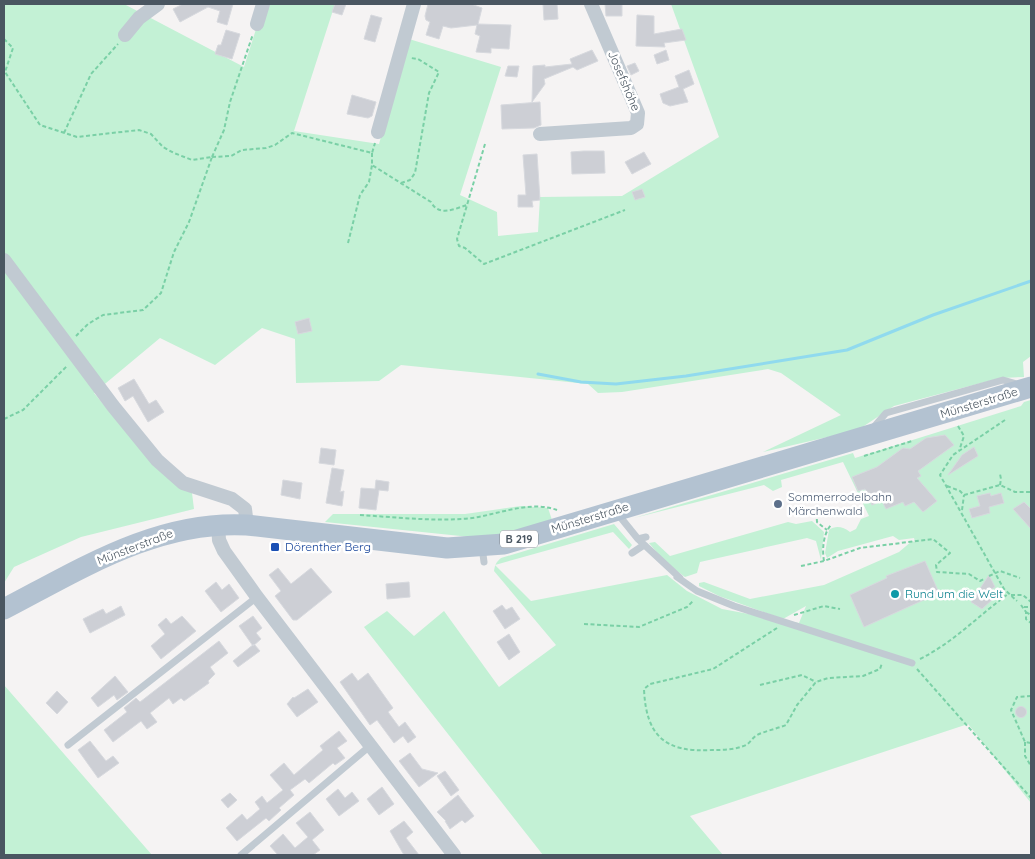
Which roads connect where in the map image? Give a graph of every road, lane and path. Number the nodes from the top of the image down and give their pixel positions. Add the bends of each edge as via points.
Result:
1 (158, 4) edge
2 (263, 4) edge
3 (414, 4) edge
4 (591, 4) edge
5 (257, 24) joint
6 (125, 35) joint
7 (4, 39) edge
8 (399, 57) junction
9 (4, 73) edge
10 (378, 132) joint
11 (64, 133) junction
12 (540, 134) dead end
13 (485, 144) dead end
14 (372, 153) junction
15 (212, 157) junction
16 (372, 164) junction
17 (401, 183) junction
18 (467, 205) junction
19 (626, 210) dead end
20 (348, 243) dead end
21 (4, 260) edge
22 (76, 354) junction
23 (1029, 387) edge
24 (4, 419) edge
25 (1005, 420) dead end
26 (958, 426) dead end
27 (960, 451) junction
28 (1000, 474) dead end
29 (947, 486) junction
30 (1000, 486) junction
31 (1031, 492) edge
32 (964, 495) junction
33 (816, 506) dead end
34 (615, 510) junction
35 (962, 511) junction
36 (360, 515) dead end
37 (218, 523) junction
38 (571, 524) junction
39 (247, 525) junction
40 (831, 525) dead end
41 (827, 530) junction
42 (646, 537) dead end
43 (641, 542) junction
44 (632, 553) dead end
45 (824, 561) junction
46 (801, 566) dead end
47 (996, 573) junction
48 (989, 576) dead end
49 (677, 577) junction
50 (1020, 578) dead end
51 (685, 579) dead end
52 (984, 579) dead end
53 (698, 591) junction
54 (1009, 594) junction
55 (257, 597) junction
56 (1017, 601) dead end
57 (1031, 602) edge
58 (1031, 607) edge
59 (4, 609) edge
60 (840, 609) dead end
61 (1026, 612) junction
62 (1031, 614) edge
63 (786, 622) junction
64 (1031, 623) edge
65 (584, 624) dead end
66 (882, 653) junction
67 (912, 663) junction
68 (816, 682) junction
69 (760, 686) dead end
70 (1031, 696) edge
71 (1025, 742) junction
72 (1031, 743) edge
73 (68, 745) dead end
74 (371, 745) junction
75 (1031, 766) edge
76 (1031, 798) edge
77 (241, 855) edge
78 (454, 855) edge

1 - 6 street via 139,18
2 - 5 street
3 - 8 street
4 - 12 street, Josefshöhe via 638,113 637,124 631,128
5 - 15 path via 230,102 224,130
6 - 11 path via 91,74
7 - 9 path via 13,48
8 - 10 street
8 - 17 path via 418,59 439,72 429,93 415,173 410,180
9 - 11 path via 40,125
10 - 14 path
11 - 15 path via 77,138 139,130 150,134 163,147 192,160
13 - 18 path
14 - 15 path via 292,133 275,146
14 - 16 path
15 - 22 path via 161,293 143,310 103,315 88,324 76,336
16 - 17 path
16 - 20 path
17 - 18 path via 438,210 447,212
18 - 19 path via 457,238 459,246 484,264
21 - 22 street
22 - 24 path via 30,404
22 - 39 street via 130,426 174,477 193,488 232,499 245,509
23 - 34 main road, Münsterstraße / B 219
25 - 27 path
26 - 27 path via 964,436
27 - 29 path via 953,455 940,475
28 - 30 path
29 - 32 path
29 - 35 path
30 - 31 path via 1014,492
30 - 32 path
32 - 35 path
33 - 41 path via 817,522
34 - 38 main road, Münsterstraße / B 219
34 - 43 lane
35 - 47 path
36 - 38 path via 463,519 544,507 556,510
37 - 39 main road, Münsterstraße / B 219
37 - 55 street via 219,540 224,550
37 - 59 main road, Münsterstraße / B 219 via 160,535 94,562
38 - 39 main road, Münsterstraße / B 219 via 504,544 483,554
40 - 41 path
41 - 45 path
42 - 43 lane
43 - 44 lane
43 - 49 lane
45 - 46 path
45 - 52 path via 860,548 933,539 950,553 936,565 936,572 968,574 980,581
47 - 48 path
47 - 50 path via 1000,571
47 - 54 path
49 - 51 lane
49 - 53 lane
53 - 63 lane
53 - 65 path via 687,607 639,627
54 - 56 path
54 - 57 path via 1023,595
54 - 67 path via 948,643
55 - 73 lane
55 - 74 street
58 - 61 path via 1022,606
60 - 63 path via 824,606 794,615
61 - 62 path
61 - 64 path via 1026,619
63 - 66 lane
63 - 68 path via 713,669 650,684 644,689 646,715 661,738 679,750 731,749 747,745 755,736 786,726
66 - 67 lane
66 - 68 path via 880,669 863,676
67 - 76 path
68 - 69 path via 802,675
70 - 71 path via 1017,697 1011,710
71 - 72 path
71 - 75 path via 1025,756
74 - 77 lane
74 - 78 street

